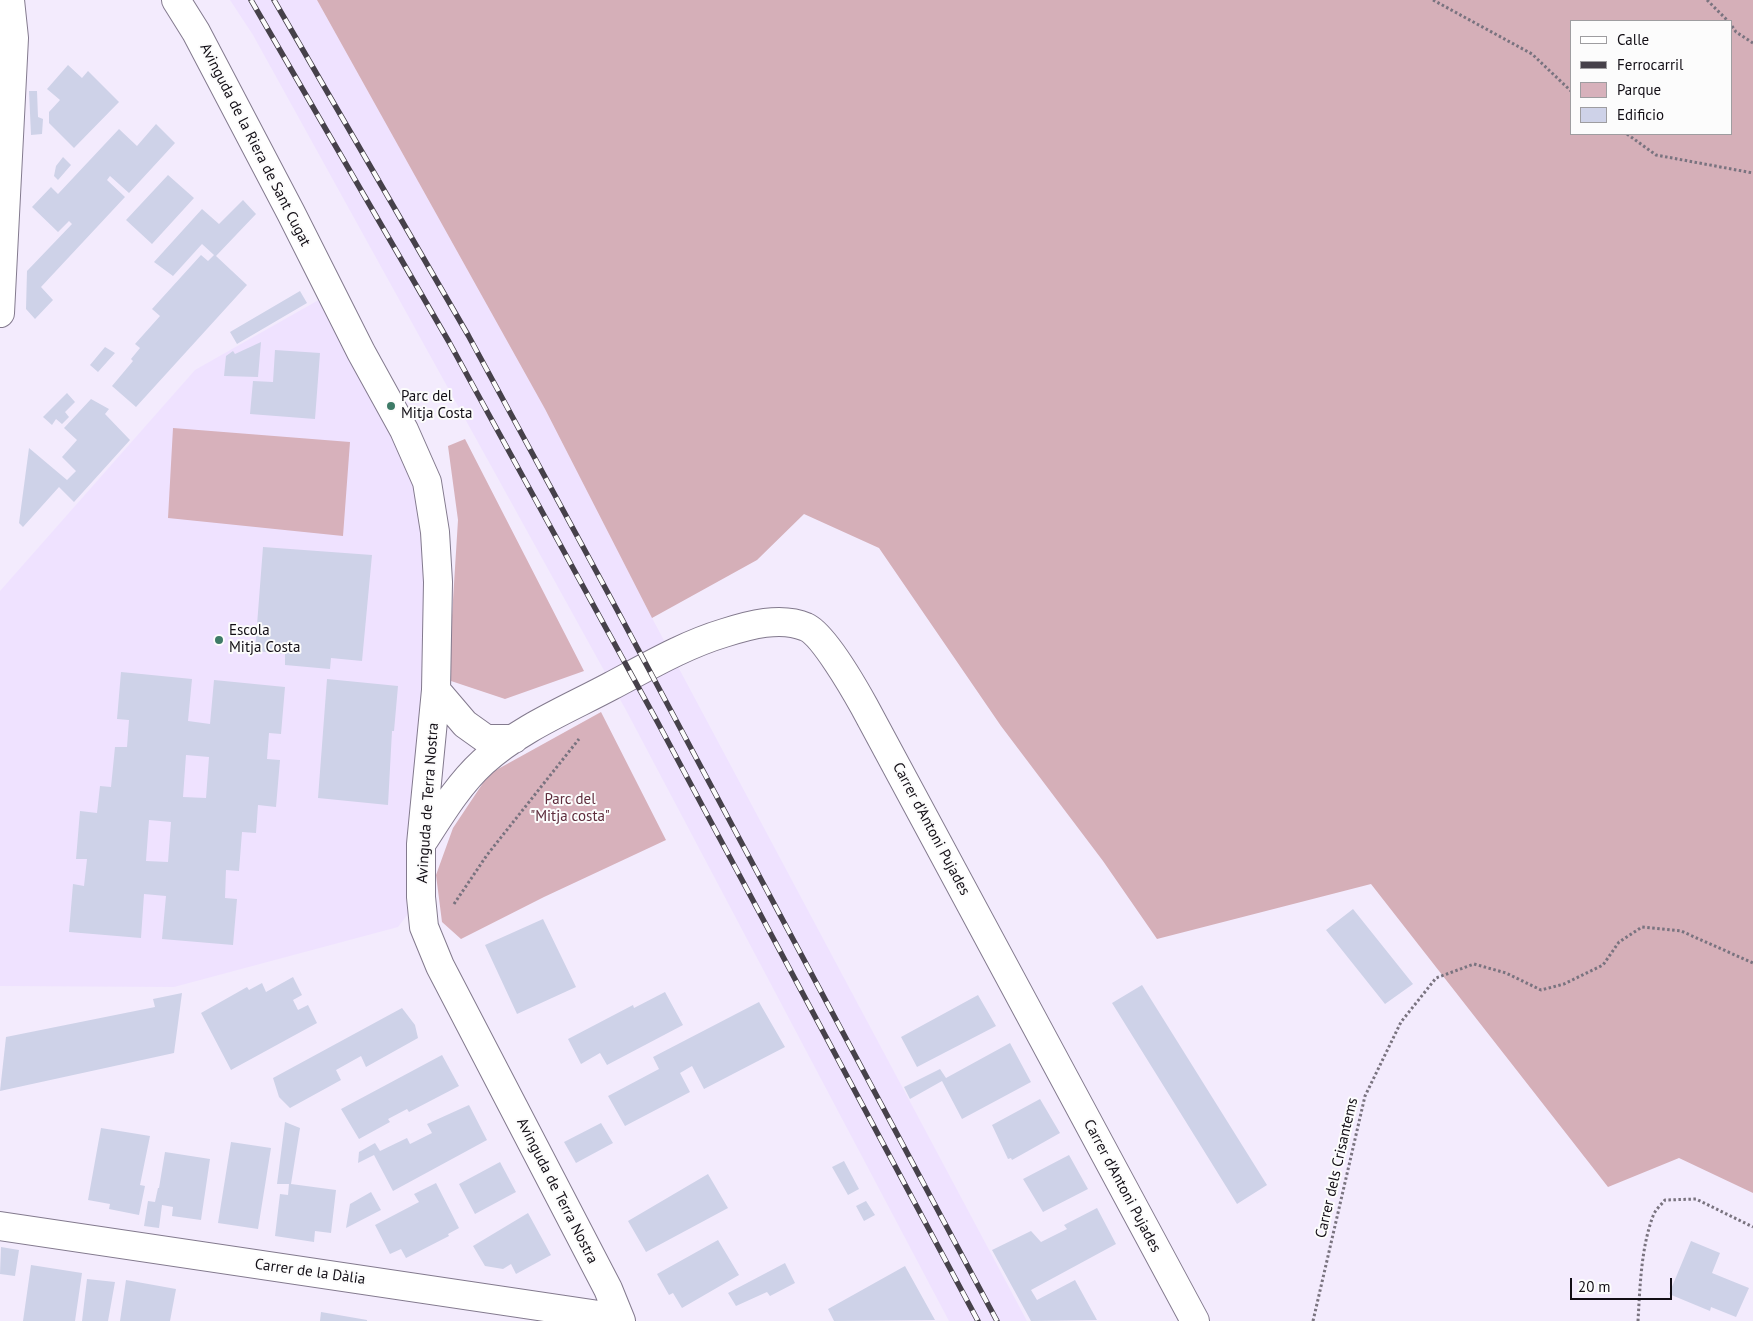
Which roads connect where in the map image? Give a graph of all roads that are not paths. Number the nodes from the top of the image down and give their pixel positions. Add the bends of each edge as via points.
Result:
1 (10, 0) edge
2 (176, 0) edge
3 (331, 293) joint
4 (0, 313) edge
5 (436, 690) junction
6 (514, 739) junction
7 (422, 844) junction
8 (0, 1226) edge
9 (620, 1319) edge
10 (1195, 1321) edge

1 - 4 street via 14,38
2 - 3 street, Avinguda de la Riera de Sant Cugat via 196,32
3 - 5 street, Avinguda de Terra Nostra via 404,430 427,482 438,582
5 - 6 street via 465,724 486,738
5 - 7 street, Avinguda de Terra Nostra
6 - 7 street, Carrer d'Antoni Pujades via 484,761 454,793
6 - 10 street, Carrer d'Antoni Pujades via 672,654 722,633 778,622 807,627 834,657 864,706
7 - 9 street, Avinguda de Terra Nostra via 421,897 424,927 432,948
8 - 9 street, Carrer de la Dàlia

